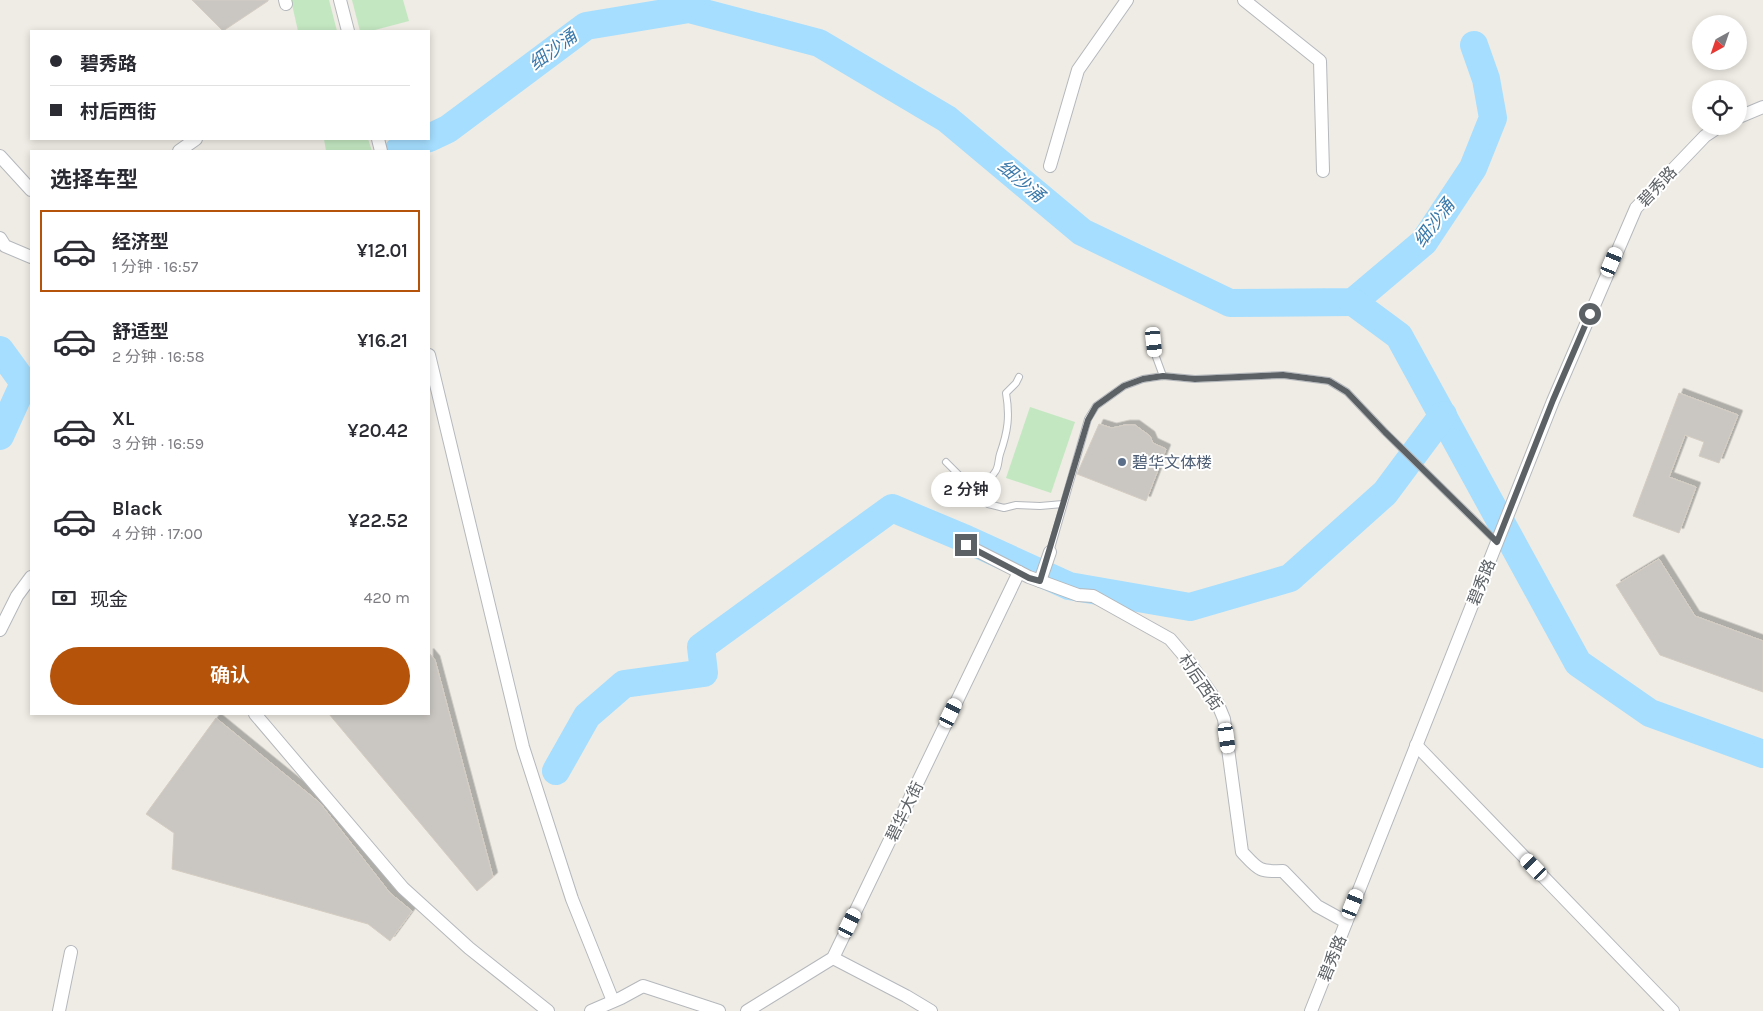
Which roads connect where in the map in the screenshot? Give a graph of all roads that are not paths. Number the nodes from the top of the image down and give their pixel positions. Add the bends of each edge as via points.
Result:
1 (340, 0) edge
2 (1127, 0) edge
3 (1244, 0) edge
4 (348, 30) edge
5 (1763, 107) edge
6 (1747, 114) edge
7 (1706, 135) edge
8 (195, 140) edge
9 (181, 150) edge
10 (0, 156) edge
11 (1050, 166) dead end
12 (1323, 171) dead end
13 (30, 189) edge
14 (0, 238) edge
15 (30, 257) edge
16 (1154, 342) dead end
17 (430, 359) edge
18 (1163, 376) junction
19 (1019, 377) dead end
20 (946, 462) dead end
21 (976, 492) junction
22 (1063, 504) junction
23 (1497, 542) junction
24 (966, 545) dead end
25 (1050, 552) joint
26 (1019, 572) junction
27 (30, 578) edge
28 (1040, 580) junction
29 (0, 630) edge
30 (256, 715) edge
31 (1416, 745) junction
32 (1346, 922) junction
33 (71, 952) dead end
34 (833, 958) junction
35 (613, 1002) junction
36 (59, 1008) edge
37 (47, 1011) edge
38 (548, 1011) edge
39 (591, 1011) edge
40 (719, 1011) edge
41 (747, 1011) edge
42 (930, 1011) edge
43 (1311, 1011) edge
44 (1673, 1011) edge

1 - 4 street
2 - 11 street via 1078,70
3 - 12 street via 1320,61
5 - 6 street
7 - 23 street, 碧秀路 via 1636,208 1553,400
8 - 9 street
10 - 13 street
14 - 15 street via 5,246
16 - 18 lane
17 - 35 street via 523,748 572,899
18 - 22 lane via 1124,386 1096,406 1088,420
18 - 23 lane via 1195,379 1283,375 1329,381 1347,392
19 - 21 lane via 1006,392 1009,413 1006,441 996,471
20 - 21 lane
21 - 22 lane via 988,504 1004,508
22 - 25 lane
23 - 31 street, 碧秀路
24 - 26 street, 村后西街
25 - 28 street
26 - 28 street, 村后西街
26 - 34 street, 碧华大街
27 - 29 street
28 - 32 street, 村后西街 via 1078,595 1093,596 1170,639 1217,702 1224,719 1242,852 1266,872 1283,871 1317,906
30 - 38 street via 403,888
31 - 32 street, 碧秀路
31 - 44 street
32 - 43 street, 碧秀路
33 - 36 street
34 - 41 street
34 - 42 street
35 - 39 street
35 - 40 street via 643,986
36 - 37 street

